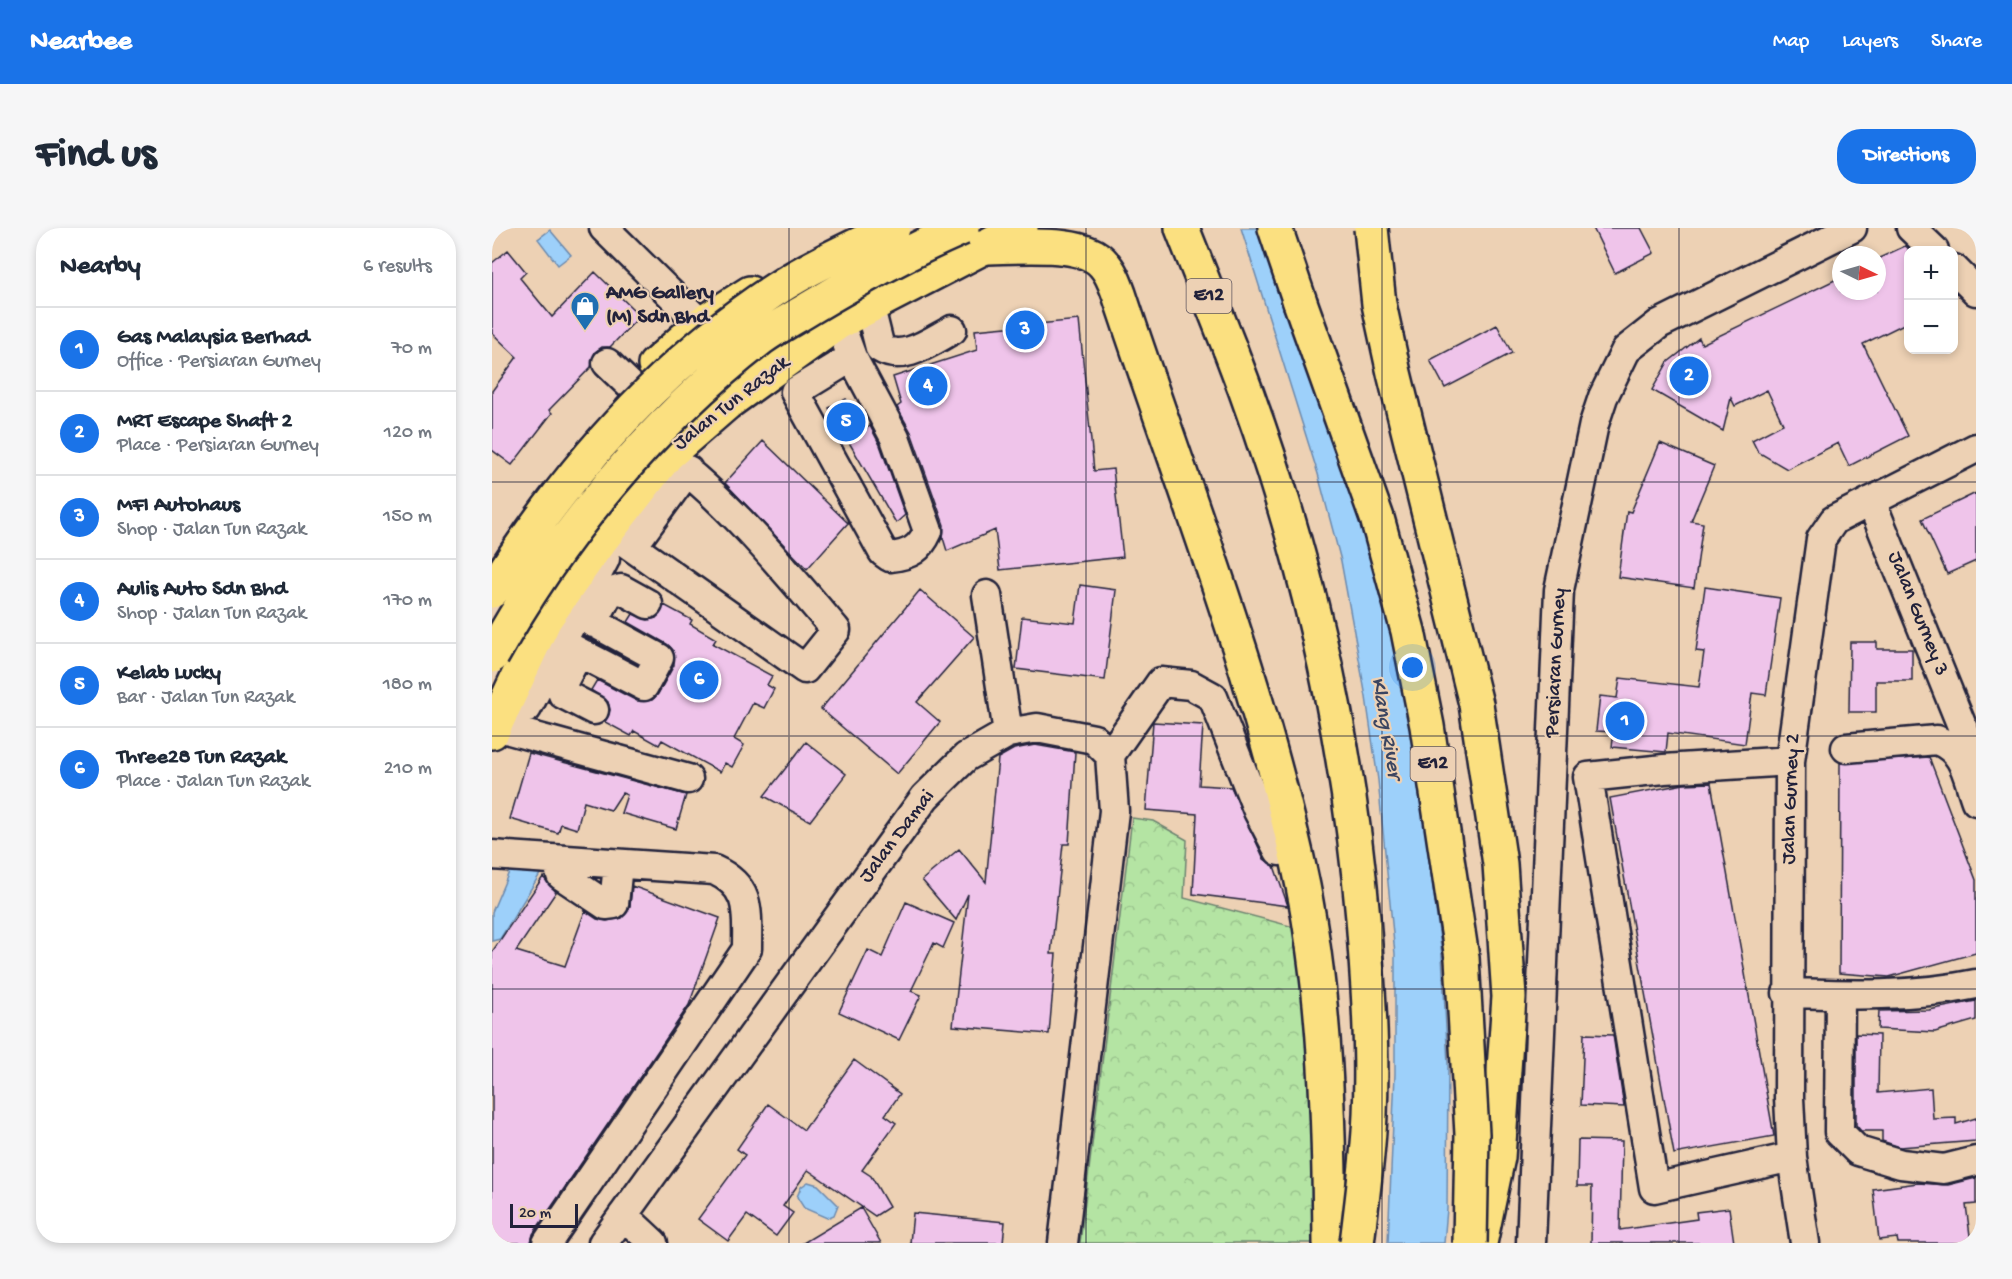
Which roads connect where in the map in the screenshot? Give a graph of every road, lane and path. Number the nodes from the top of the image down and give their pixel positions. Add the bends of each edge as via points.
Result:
1 (604, 228) edge
2 (869, 228) edge
3 (893, 228) edge
4 (1021, 228) edge
5 (1275, 228) edge
6 (1371, 228) edge
7 (1852, 228) edge
8 (1911, 228) edge
9 (1185, 233) edge
10 (972, 238) edge
11 (1930, 246) edge
12 (1958, 274) edge
13 (1976, 291) edge
14 (869, 304) junction
15 (839, 322) junction
16 (700, 324) junction
17 (952, 330) dead end
18 (852, 357) junction
19 (607, 363) dead end
20 (786, 380) junction
21 (632, 387) junction
22 (727, 403) junction
23 (1976, 448) edge
24 (678, 463) junction
25 (1870, 501) junction
26 (612, 541) junction
27 (494, 558) edge
28 (492, 591) edge
29 (987, 595) dead end
30 (648, 604) dead end
31 (587, 614) junction
32 (492, 626) edge
33 (569, 650) junction
34 (507, 660) edge
35 (594, 710) dead end
36 (496, 722) edge
37 (1008, 733) junction
38 (1846, 747) dead end
39 (1110, 755) junction
40 (1790, 761) junction
41 (1976, 761) edge
42 (688, 779) dead end
43 (1976, 801) edge
44 (1279, 851) dead end
45 (492, 855) edge
46 (557, 860) junction
47 (618, 864) junction
48 (1976, 984) edge
49 (1787, 993) junction
50 (1840, 995) junction
51 (1792, 1157) junction
52 (1976, 1161) edge
53 (622, 1215) junction
54 (547, 1243) edge
55 (603, 1243) edge
56 (653, 1243) edge
57 (1064, 1243) edge
58 (1330, 1243) edge
59 (1357, 1243) edge
60 (1470, 1243) edge
61 (1480, 1243) edge
62 (1531, 1243) edge
63 (1805, 1243) edge

1 - 16 street
2 - 16 main road via 720,309
3 - 28 main road, bridge via 777,288 682,362 626,415 567,482
4 - 10 main road, Jalan Tun Razak
5 - 60 main road, E12, bridge via 1377,518 1427,726 1462,958 1472,1134
6 - 61 main road, bridge via 1379,304 1394,373 1476,704 1500,864 1509,997 1498,1157
7 - 62 street, Persiaran Gurney via 1659,324 1626,350 1594,424 1559,590
8 - 11 street
9 - 59 main road, E12, bridge via 1252,405 1289,518 1318,624 1340,732 1356,843 1370,1007 1370,1116
10 - 14 main road, Jalan Tun Razak
10 - 34 main road, Jalan Tun Razak, bridge via 887,263 771,332 695,392 638,452 561,547 512,620
10 - 58 main road via 1094,256 1106,266 1119,294 1235,627 1275,764 1305,898 1323,1040
12 - 13 street
14 - 15 main road, Jalan Tun Razak
14 - 17 street via 880,348 888,354 903,354
15 - 18 street
15 - 20 main road, Jalan Tun Razak
16 - 21 main road
16 - 22 street via 720,352
18 - 20 street
18 - 20 street via 899,449 928,531 921,546 905,555 890,558 883,552
19 - 21 street
20 - 22 main road, Jalan Tun Razak
21 - 27 main road via 555,475
22 - 24 main road, Jalan Tun Razak
23 - 25 street, Jalan Gurney 2
24 - 26 main road, Jalan Tun Razak
24 - 26 street via 770,553 836,630 805,669
25 - 40 street, Jalan Gurney 2 via 1834,520 1821,539
25 - 41 street, Jalan Gurney 3
26 - 31 street via 604,550 605,559
26 - 34 main road, Jalan Tun Razak
29 - 37 street
30 - 31 street via 621,589 609,593
31 - 33 street
31 - 33 street via 659,658 644,686
32 - 34 main road via 512,642
33 - 35 street via 563,694
33 - 36 street via 527,708
34 - 36 main road, Jalan Tun Razak
36 - 42 street
37 - 39 street, Jalan Damai via 1037,728 1094,739
37 - 53 street, Jalan Damai via 966,757 925,796
38 - 43 street via 1936,740 1958,753
39 - 44 street via 1161,682 1191,685 1214,698 1258,812
39 - 57 street via 1114,811
40 - 49 street, Jalan Gurney 2
40 - 51 street via 1588,777 1654,1188
45 - 46 street
46 - 47 street
46 - 47 street via 561,874 606,905 614,904
47 - 54 street via 714,870 726,876 739,886 744,898 747,949
48 - 50 street via 1941,991
49 - 50 street
49 - 51 street, Jalan Gurney 2
50 - 52 street via 1839,1132 1858,1151 1901,1164 1944,1169
51 - 63 street, Jalan Gurney 2
53 - 55 street, Jalan Damai
53 - 56 street

